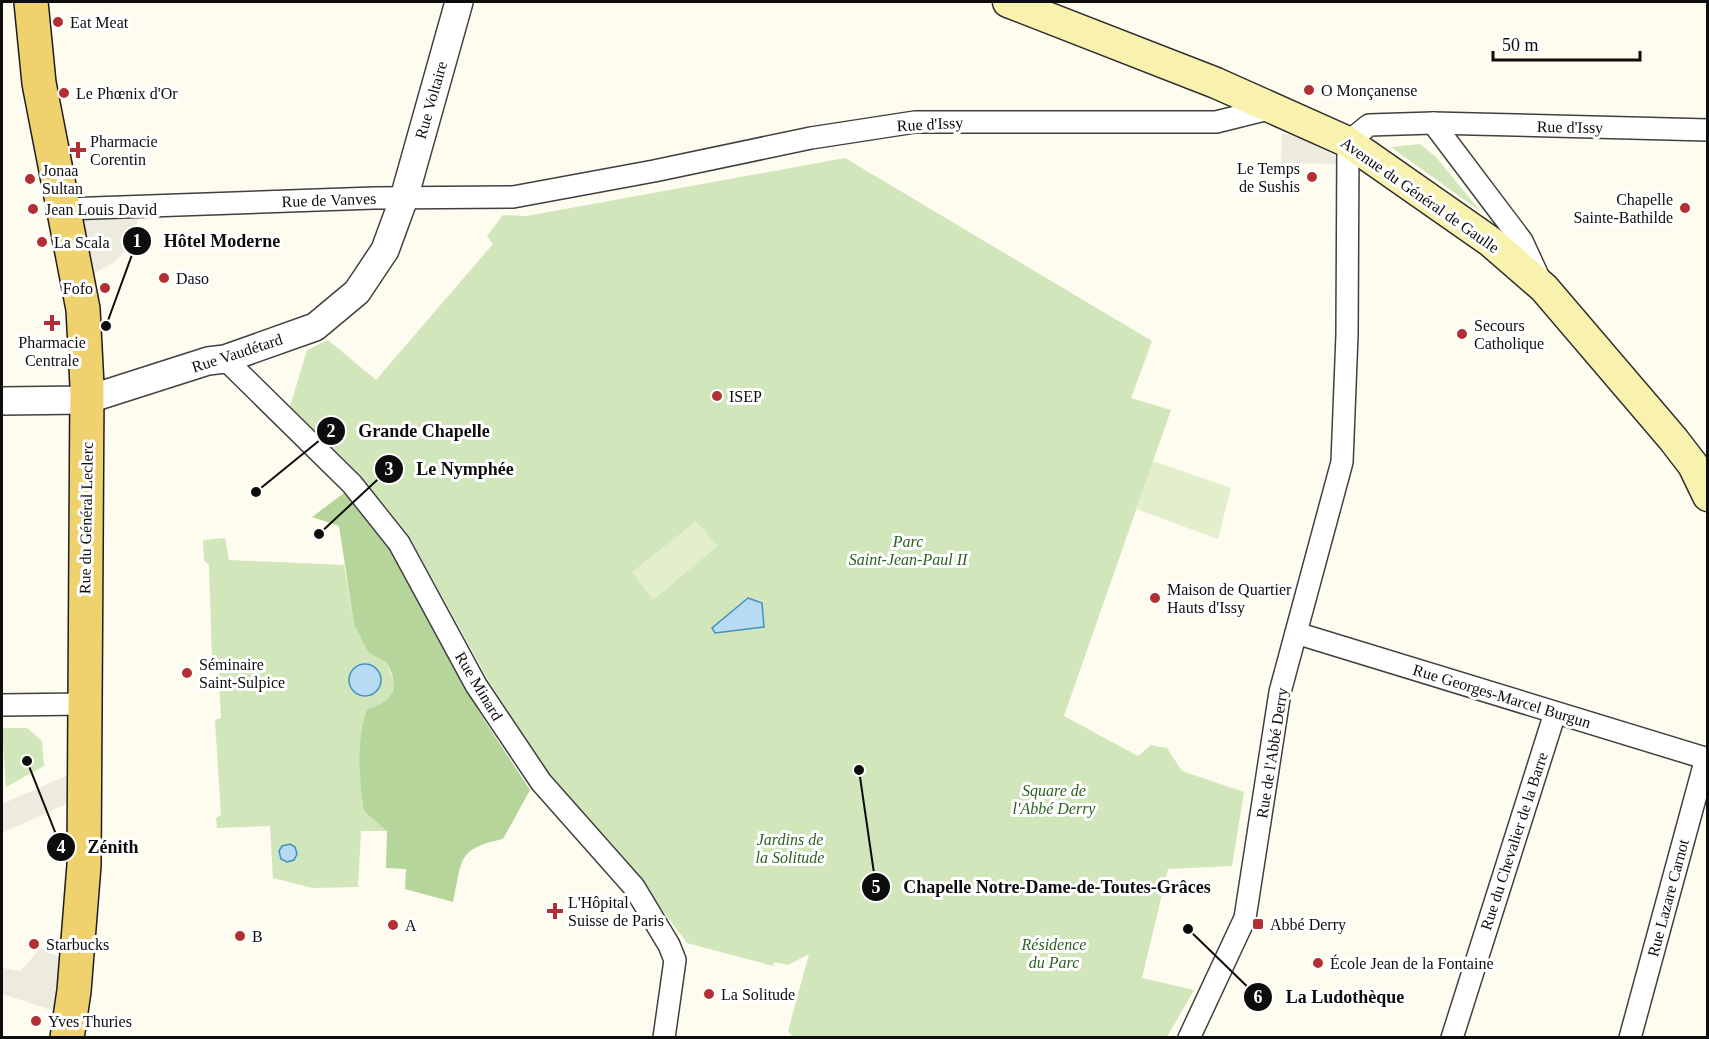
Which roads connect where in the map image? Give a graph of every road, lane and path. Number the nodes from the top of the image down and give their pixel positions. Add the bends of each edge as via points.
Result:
1 (32, 2) edge
2 (459, 2) edge
3 (1008, 2) edge
4 (1273, 108) junction
5 (1433, 123) junction
6 (1707, 130) edge
7 (1348, 142) junction
8 (592, 182) joint
9 (404, 198) junction
10 (65, 209) junction
11 (1544, 288) junction
12 (225, 359) junction
13 (86, 400) junction
14 (2, 401) edge
15 (1700, 463) edge
16 (1707, 496) edge
17 (1296, 633) junction
18 (85, 704) junction
19 (2, 705) edge
20 (1555, 713) junction
21 (1707, 759) edge
22 (67, 1038) edge
23 (664, 1038) edge
24 (1189, 1038) edge
25 (1452, 1038) edge
26 (1630, 1038) edge

1 - 10 main road, Rue du Général Leclerc via 39,83
2 - 9 street, Rue Voltaire
3 - 4 main road, Avenue du Général de Gaulle
4 - 7 main road, Avenue du Général de Gaulle
4 - 8 street, Rue d'Issy via 1216,122 915,122 811,138
5 - 6 street, Rue d'Issy
5 - 7 street, Rue d'Issy via 1369,125
5 - 11 street via 1522,241
7 - 11 main road, Avenue du Général de Gaulle via 1491,242
7 - 17 street, Rue de l'Abbé Derry via 1342,462
8 - 9 street, Rue de Vanves via 513,196
9 - 10 street, Rue de Vanves
9 - 12 street, Rue Vaudétard via 385,250 357,292 315,327
10 - 13 main road, Rue du Général Leclerc via 83,309
11 - 15 main road, Avenue du Général de Gaulle
12 - 13 street, Rue Vaudétard
12 - 23 street, Rue Minard via 352,484 399,543 476,685 541,782 634,888 675,960
13 - 14 street, Rue Vaudétard
13 - 18 main road, Rue du Général Leclerc
15 - 16 main road, Avenue du Général de Gaulle
17 - 20 street, Rue Georges-Marcel Burgun
17 - 24 street, Rue de l'Abbé Derry via 1280,692 1245,918
18 - 19 street
18 - 22 main road, Rue du Général Leclerc via 84,865
20 - 21 street, Rue Georges-Marcel Burgun
20 - 25 street, Rue du Chevalier de la Barre
21 - 26 street, Rue Lazare Carnot

